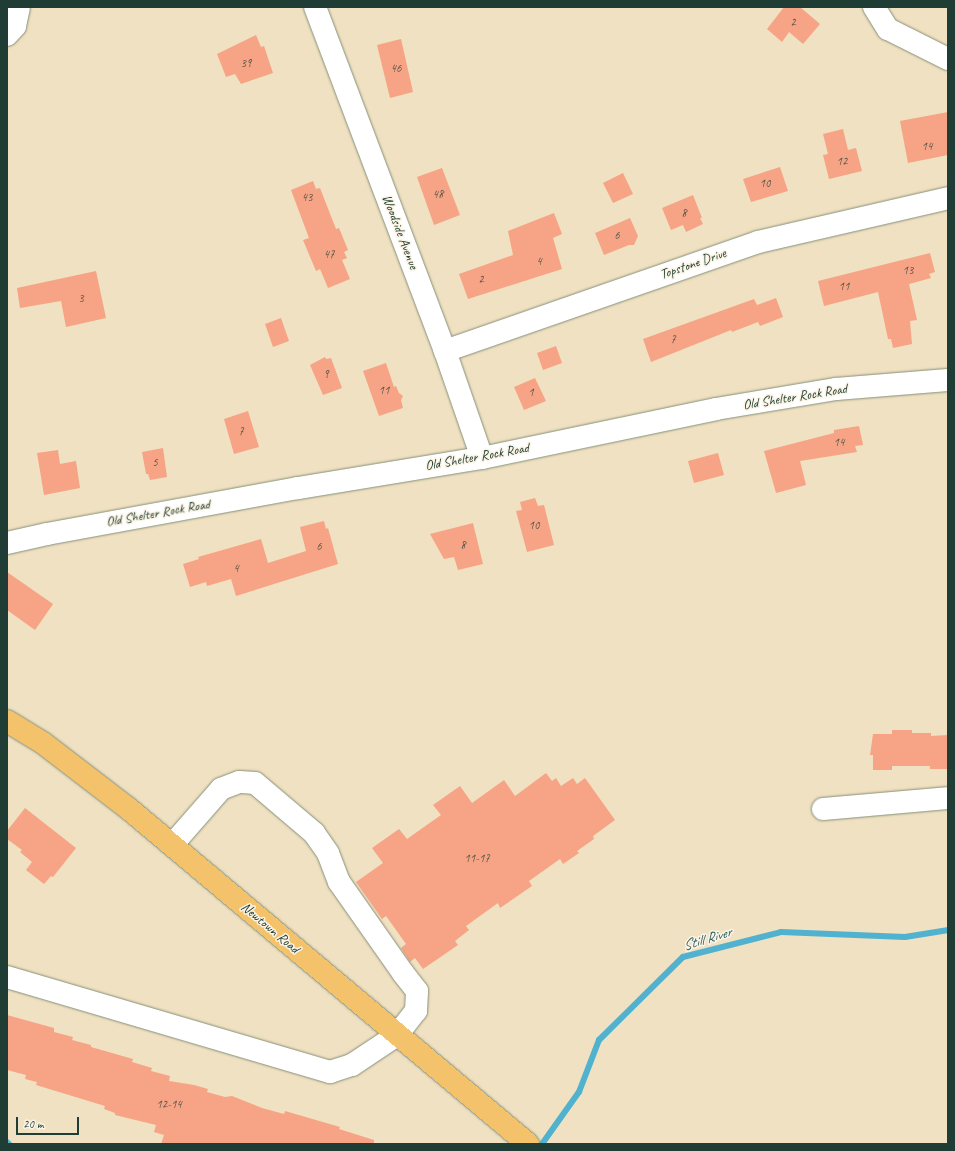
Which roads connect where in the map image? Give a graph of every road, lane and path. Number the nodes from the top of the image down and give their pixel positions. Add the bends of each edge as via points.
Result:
1 (19, 7) edge
2 (315, 7) edge
3 (874, 7) edge
4 (7, 35) edge
5 (948, 59) edge
6 (948, 198) edge
7 (445, 351) junction
8 (948, 380) edge
9 (482, 458) junction
10 (7, 543) edge
11 (7, 721) edge
12 (948, 798) edge
13 (823, 809) dead end
14 (172, 845) junction
15 (7, 976) edge
16 (397, 1035) junction
17 (528, 1144) edge

1 - 4 street via 15,26
2 - 7 street, Woodside Avenue
3 - 5 street via 888,29
6 - 7 street, Topstone Drive via 758,242
7 - 9 street, Woodside Avenue
8 - 9 street, Old Shelter Rock Road via 836,389 716,409
9 - 10 street, Old Shelter Rock Road via 298,488
11 - 14 main road, Newtown Road via 43,743
12 - 13 street
14 - 16 main road, Newtown Road
14 - 16 street via 221,789 239,782 255,782 314,833 328,853 339,882 417,990 416,1011
15 - 16 street via 330,1072 352,1065
16 - 17 main road, Newtown Road

